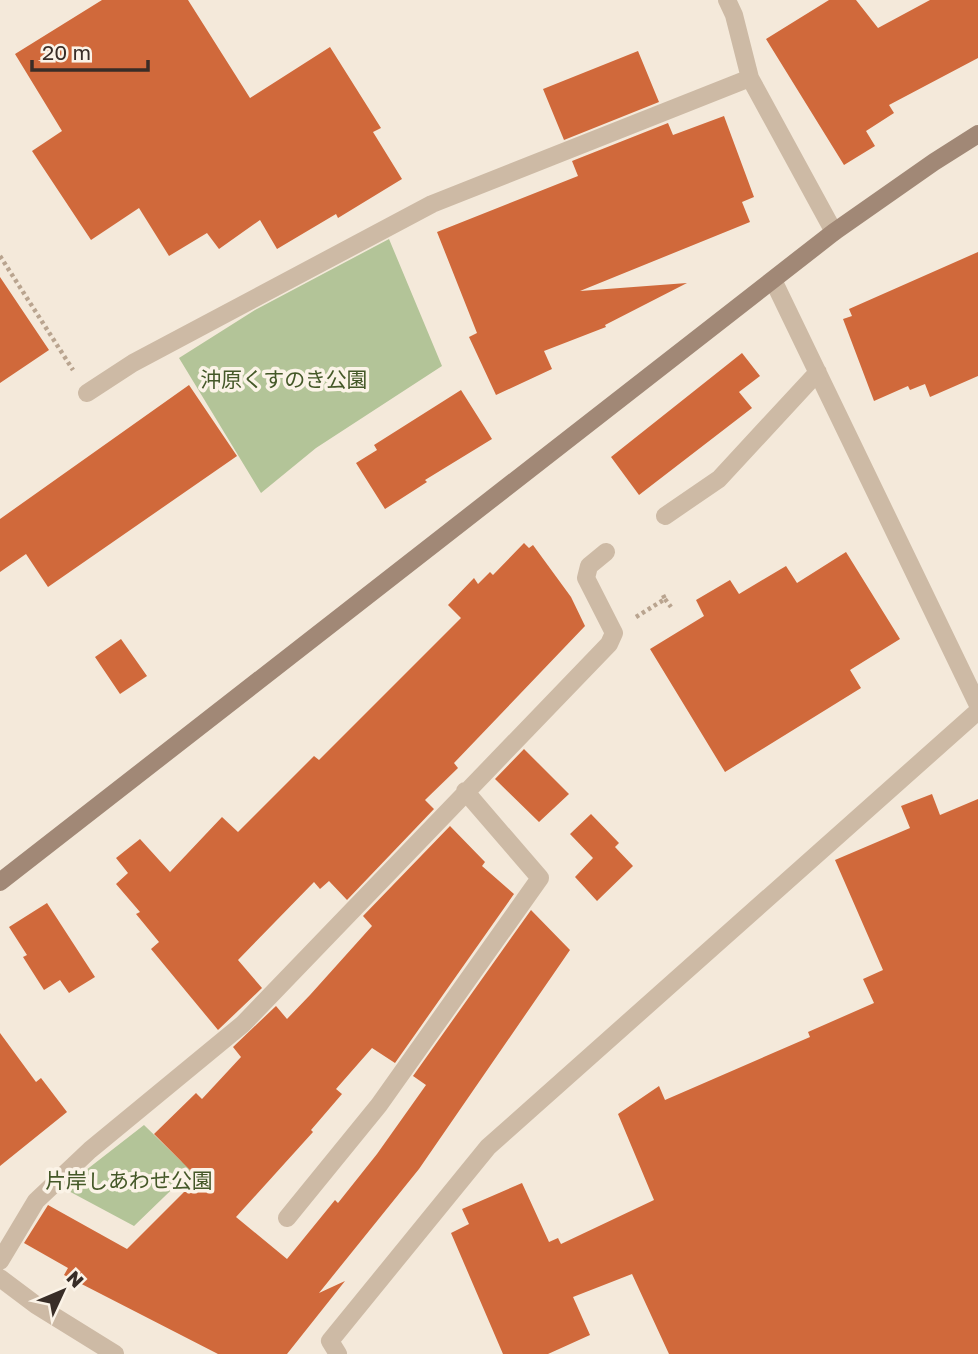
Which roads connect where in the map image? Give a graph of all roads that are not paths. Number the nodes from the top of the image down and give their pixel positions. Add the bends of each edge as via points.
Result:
1 (727, 0) edge
2 (750, 78) junction
3 (978, 134) edge
4 (834, 232) junction
5 (773, 280) junction
6 (818, 372) junction
7 (87, 393) road end
8 (665, 516) dead end
9 (606, 552) dead end
10 (978, 705) edge
11 (978, 711) edge
12 (465, 791) junction
13 (0, 882) edge
14 (287, 1218) dead end
15 (0, 1261) edge
16 (0, 1278) edge
17 (115, 1354) edge
18 (338, 1354) edge

1 - 2 street
2 - 4 street
2 - 7 street via 432,204 133,363
3 - 4 street
4 - 5 street
5 - 6 street
5 - 13 street
6 - 8 street via 719,479
6 - 10 street
9 - 12 street via 589,566 586,578 613,632 609,644
11 - 18 street via 488,1147 330,1341
12 - 14 street via 540,878 379,1105
12 - 15 street via 243,1024 90,1150 36,1201
16 - 17 street

